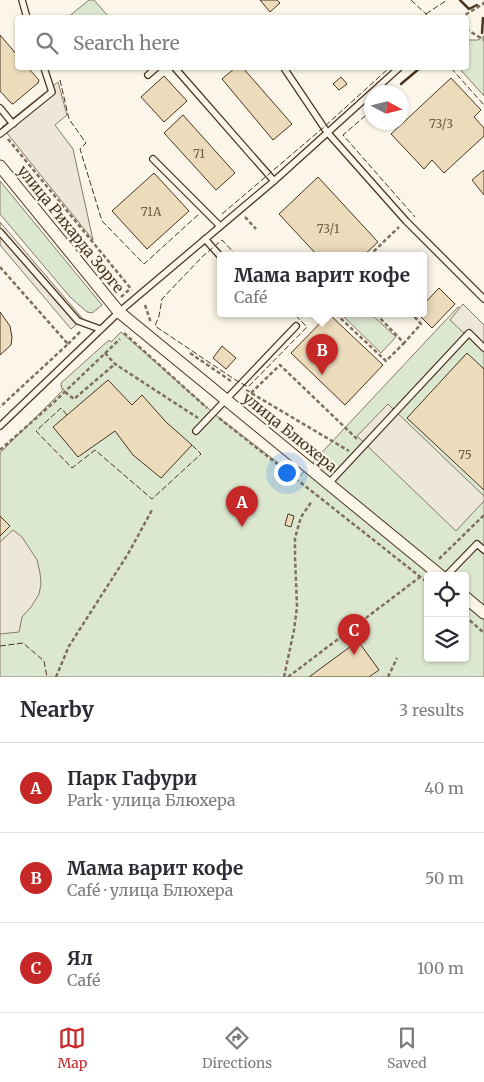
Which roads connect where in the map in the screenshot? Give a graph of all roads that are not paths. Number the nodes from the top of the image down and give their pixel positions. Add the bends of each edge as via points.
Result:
1 (22, 0) edge
2 (26, 15) edge
3 (45, 70) edge
4 (154, 70) edge
5 (177, 70) edge
6 (285, 70) edge
7 (397, 70) edge
8 (148, 75) dead end
9 (0, 108) edge
10 (13, 124) junction
11 (327, 132) junction
12 (1, 133) edge
13 (153, 159) dead end
14 (0, 166) edge
15 (274, 180) junction
16 (220, 226) junction
17 (0, 232) edge
18 (205, 239) junction
19 (217, 252) edge
20 (484, 299) edge
21 (115, 308) junction
22 (296, 326) dead end
23 (100, 330) junction
24 (484, 348) edge
25 (226, 399) junction
26 (0, 426) edge
27 (196, 431) dead end
28 (329, 484) junction
29 (484, 550) edge
30 (437, 572) edge
31 (450, 572) edge
32 (469, 600) edge
33 (484, 613) edge

1 - 2 lane
3 - 10 lane via 52,92
4 - 8 lane
5 - 15 lane
6 - 11 lane
7 - 11 lane
9 - 10 lane
10 - 12 lane
11 - 15 lane
11 - 20 lane via 406,221
13 - 16 lane
14 - 21 street, улица Рихарда Зорге
15 - 16 lane
16 - 18 lane
17 - 23 lane via 78,321
18 - 19 lane
18 - 21 lane
21 - 23 lane
21 - 25 street, улица Блюхера
22 - 25 lane
23 - 26 lane
24 - 28 lane via 468,333
25 - 27 lane
25 - 28 street, улица Блюхера
28 - 30 street, улица Блюхера
29 - 31 lane via 477,544
32 - 33 street

